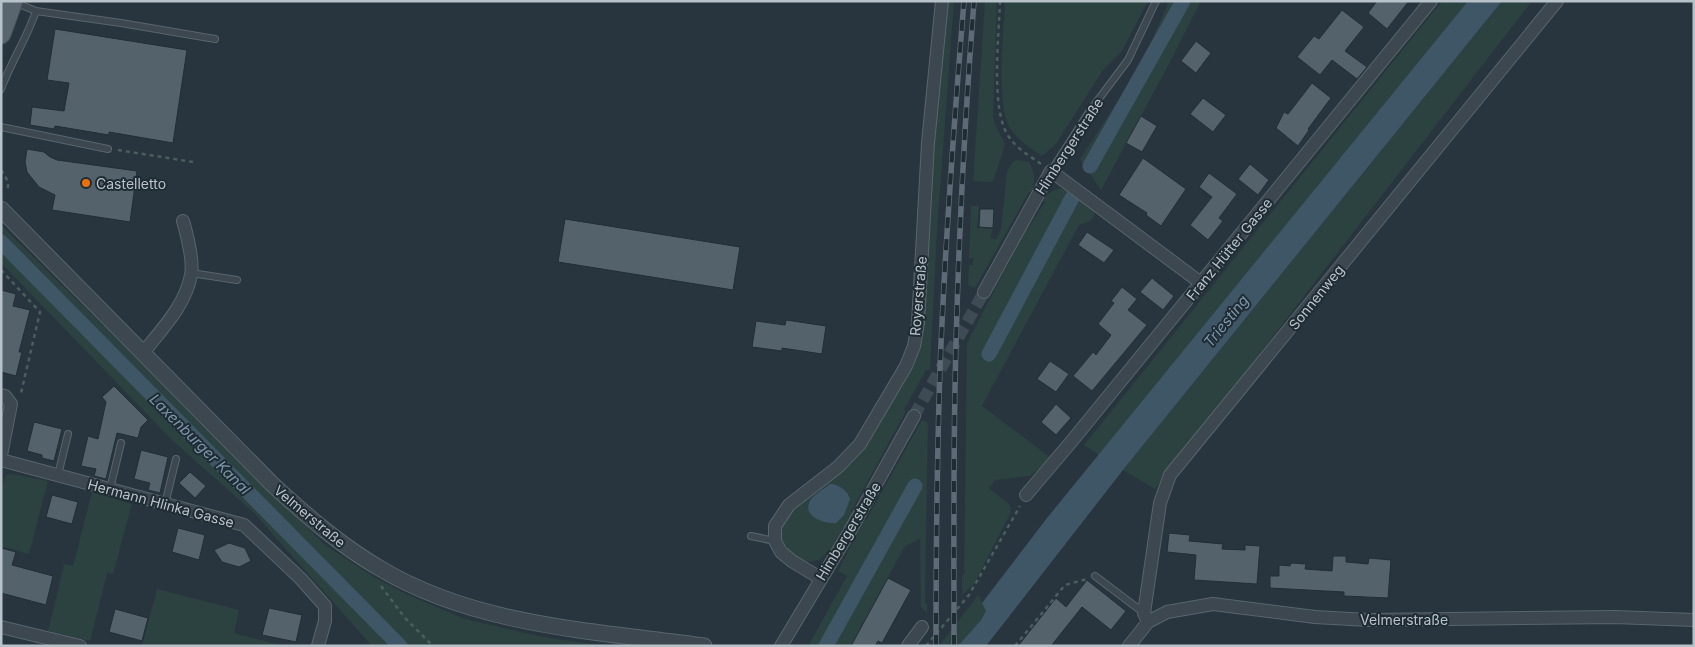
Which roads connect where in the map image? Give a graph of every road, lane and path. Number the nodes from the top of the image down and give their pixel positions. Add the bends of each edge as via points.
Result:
1 (12, 1) edge
2 (942, 1) edge
3 (1000, 1) edge
4 (1156, 1) edge
5 (1431, 1) edge
6 (1557, 1) edge
7 (36, 11) junction
8 (1, 34) edge
9 (215, 40) dead end
10 (1, 89) edge
11 (1, 127) edge
12 (108, 148) joint
13 (193, 162) dead end
14 (1, 170) edge
15 (1051, 171) junction
16 (7, 191) dead end
17 (4, 211) edge
18 (183, 221) dead end
19 (1, 270) edge
20 (192, 273) junction
21 (237, 280) dead end
22 (1201, 283) junction
23 (984, 292) tunnel mouth
24 (143, 353) junction
25 (1, 395) edge
26 (11, 404) junction
27 (914, 416) tunnel mouth
28 (68, 434) dead end
29 (121, 443) dead end
30 (1, 455) edge
31 (176, 459) dead end
32 (1, 460) edge
33 (58, 475) junction
34 (110, 490) junction
35 (1026, 495) joint
36 (165, 504) junction
37 (751, 536) dead end
38 (776, 541) junction
39 (381, 569) junction
40 (1095, 576) joint
41 (820, 578) junction
42 (1146, 618) junction
43 (1694, 620) edge
44 (922, 626) dead end
45 (1, 627) edge
46 (80, 646) edge
47 (318, 646) edge
48 (433, 646) edge
49 (704, 646) edge
50 (781, 646) edge
51 (908, 646) edge
52 (926, 646) edge
53 (1015, 646) edge
54 (1129, 646) edge

1 - 7 lane
1 - 8 main road
2 - 38 street, Royerstraße via 914,346 906,366 860,444 838,467 789,505 776,526
3 - 15 path via 1000,120 1015,144
4 - 15 lane, Himbergerstraße via 1128,60
5 - 22 street, Franz Hütter Gasse
6 - 42 street, Sonnenweg via 1170,475 1160,503
7 - 9 lane
7 - 10 lane
11 - 12 lane
12 - 13 path
14 - 16 path via 7,180
15 - 22 street
15 - 23 street, Himbergerstraße
17 - 24 street, Velmerstraße
18 - 20 street via 189,241
19 - 26 path via 40,312 21,393
20 - 21 lane
20 - 24 street via 180,306
22 - 35 street, Franz Hütter Gasse
24 - 39 street, Velmerstraße via 316,524
25 - 26 street
26 - 30 street
27 - 41 street, Himbergerstraße
28 - 33 lane
29 - 34 lane
31 - 36 lane
32 - 33 street, Hermann Hlinka Gasse
33 - 34 street, Hermann Hlinka Gasse
34 - 36 street, Hermann Hlinka Gasse
35 - 52 path via 969,595
36 - 47 street, Hermann Hlinka Gasse via 244,526 302,579 326,606
37 - 38 lane
38 - 41 street via 781,552
39 - 48 path via 379,583 405,618
39 - 49 street, Velmerstraße via 440,597 513,618
40 - 42 lane
40 - 53 path via 1065,585
41 - 50 street, Himbergerstraße
42 - 43 street, Velmerstraße via 1213,604 1368,620 1615,617
42 - 54 street, Velmerstraße
44 - 51 street
45 - 46 street

